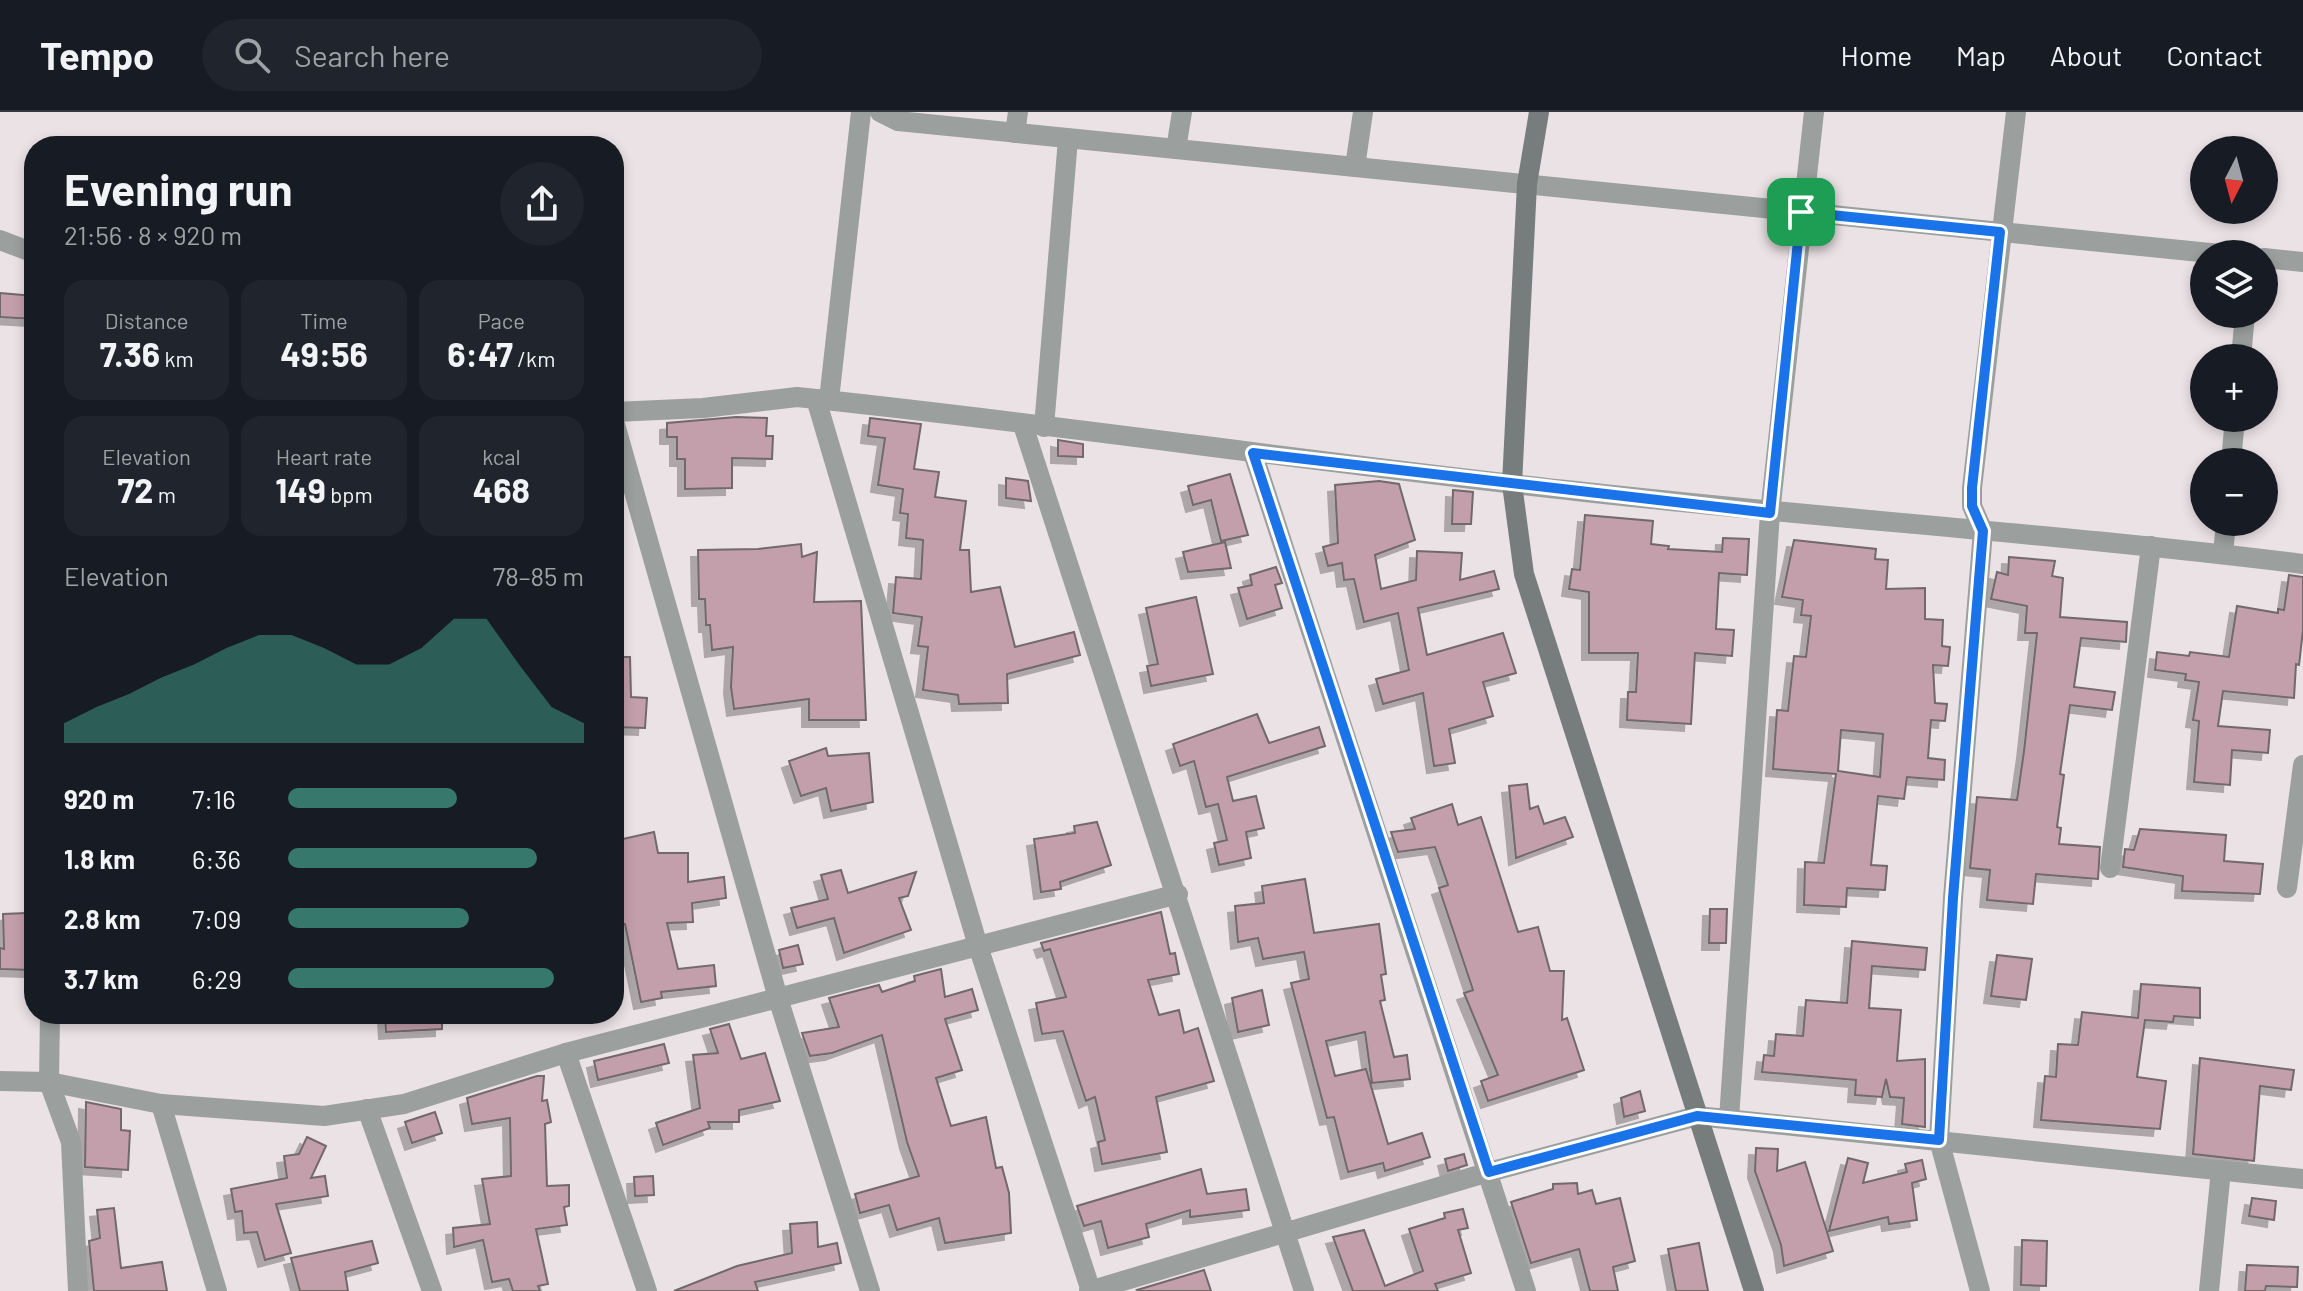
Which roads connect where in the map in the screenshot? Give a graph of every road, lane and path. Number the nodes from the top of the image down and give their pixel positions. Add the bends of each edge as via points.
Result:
1 (861, 112) edge
2 (880, 112) edge
3 (1182, 112) edge
4 (1363, 112) edge
5 (1539, 112) edge
6 (1814, 112) edge
7 (2016, 112) edge
8 (1017, 122) edge
9 (1068, 139) junction
10 (1176, 149) junction
11 (1355, 167) junction
12 (1527, 184) junction
13 (1801, 212) junction
14 (2000, 232) junction
15 (0, 240) edge
16 (24, 249) edge
17 (2190, 251) edge
18 (2278, 259) edge
19 (2303, 262) edge
20 (823, 400) junction
21 (624, 412) edge
22 (1034, 426) junction
23 (1253, 453) junction
24 (624, 456) edge
25 (1512, 484) junction
26 (1770, 513) junction
27 (1983, 531) junction
28 (2225, 536) edge
29 (2151, 546) junction
30 (2223, 554) junction
31 (2303, 564) edge
32 (2303, 765) edge
33 (2110, 868) dead end
34 (2287, 888) dead end
35 (1178, 894) junction
36 (978, 946) junction
37 (778, 998) junction
38 (50, 1024) edge
39 (566, 1053) junction
40 (0, 1081) edge
41 (49, 1082) junction
42 (161, 1104) junction
43 (367, 1109) junction
44 (1697, 1116) junction
45 (1729, 1119) junction
46 (1939, 1140) junction
47 (2221, 1170) junction
48 (1489, 1172) junction
49 (2303, 1179) edge
50 (1287, 1234) junction
51 (78, 1291) edge
52 (217, 1291) edge
53 (432, 1291) edge
54 (647, 1291) edge
55 (870, 1291) edge
56 (1091, 1291) edge
57 (1304, 1291) edge
58 (1526, 1291) edge
59 (1754, 1291) edge
60 (1980, 1291) edge
61 (2209, 1291) edge

1 - 20 street
2 - 8 street via 898,121
3 - 10 street
4 - 11 street
5 - 12 street
6 - 13 street
7 - 14 street
8 - 9 street
9 - 10 street
9 - 22 street
10 - 11 street
11 - 12 street
12 - 13 street
12 - 25 street
13 - 14 street
13 - 26 street
14 - 17 street
14 - 27 street via 1972,488 1972,506
15 - 16 street
18 - 19 street
20 - 21 street via 797,397
20 - 22 street
20 - 36 street
22 - 23 street
22 - 35 street
23 - 25 street
23 - 48 street
24 - 37 street
25 - 26 street
25 - 44 street via 1524,574
26 - 27 street
26 - 45 street
27 - 29 street
27 - 46 street
28 - 30 street
29 - 30 street
29 - 33 street
30 - 31 street
32 - 34 street
35 - 36 street
35 - 50 street
36 - 37 street
36 - 56 street
37 - 39 street
37 - 55 street
38 - 41 street
39 - 43 street via 404,1104
39 - 54 street
40 - 41 street
41 - 42 street
41 - 51 street via 71,1142
42 - 43 street via 324,1116
42 - 52 street
43 - 53 street
44 - 45 street
44 - 48 street
44 - 59 street
45 - 46 street
46 - 47 street
46 - 60 street
47 - 49 street
47 - 61 street
48 - 50 street
48 - 58 street
50 - 56 street
50 - 57 street

